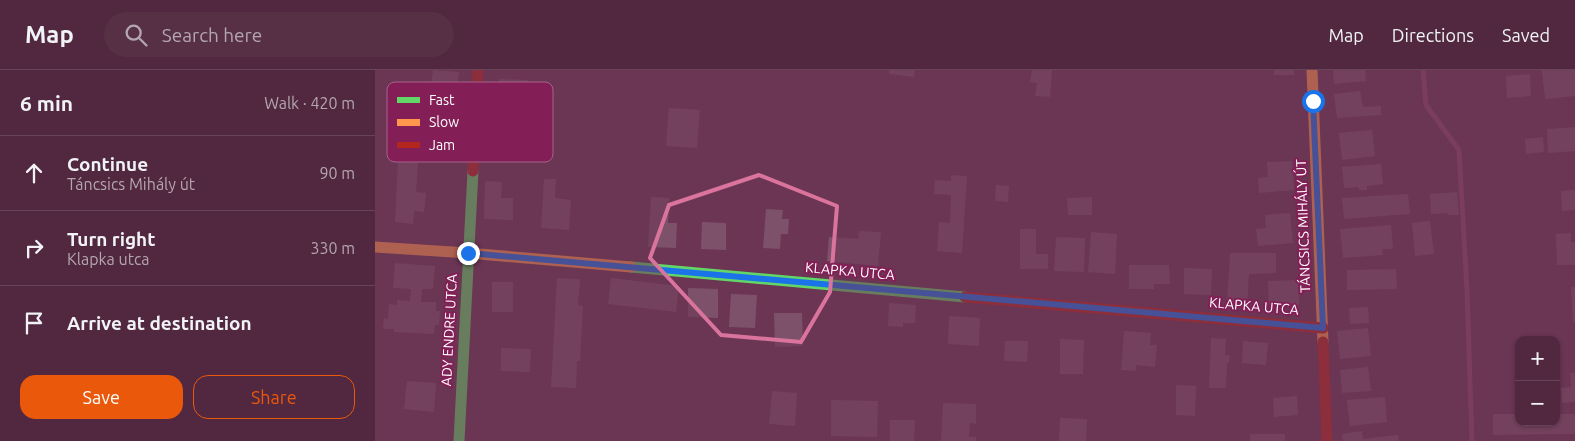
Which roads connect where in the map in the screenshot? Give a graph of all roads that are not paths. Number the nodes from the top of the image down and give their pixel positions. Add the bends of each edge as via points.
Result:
1 (1312, 70) edge
2 (473, 162) edge
3 (375, 247) edge
4 (468, 253) junction
5 (1323, 328) junction
6 (459, 441) edge
7 (1327, 441) edge

1 - 5 street, TÁNCSICS MIHÁLY ÚT
2 - 4 street, ADY ENDRE UTCA
3 - 4 street, KLAPKA UTCA
4 - 5 street, KLAPKA UTCA
4 - 6 street, ADY ENDRE UTCA
5 - 7 street, TÁNCSICS MIHÁLY ÚT

